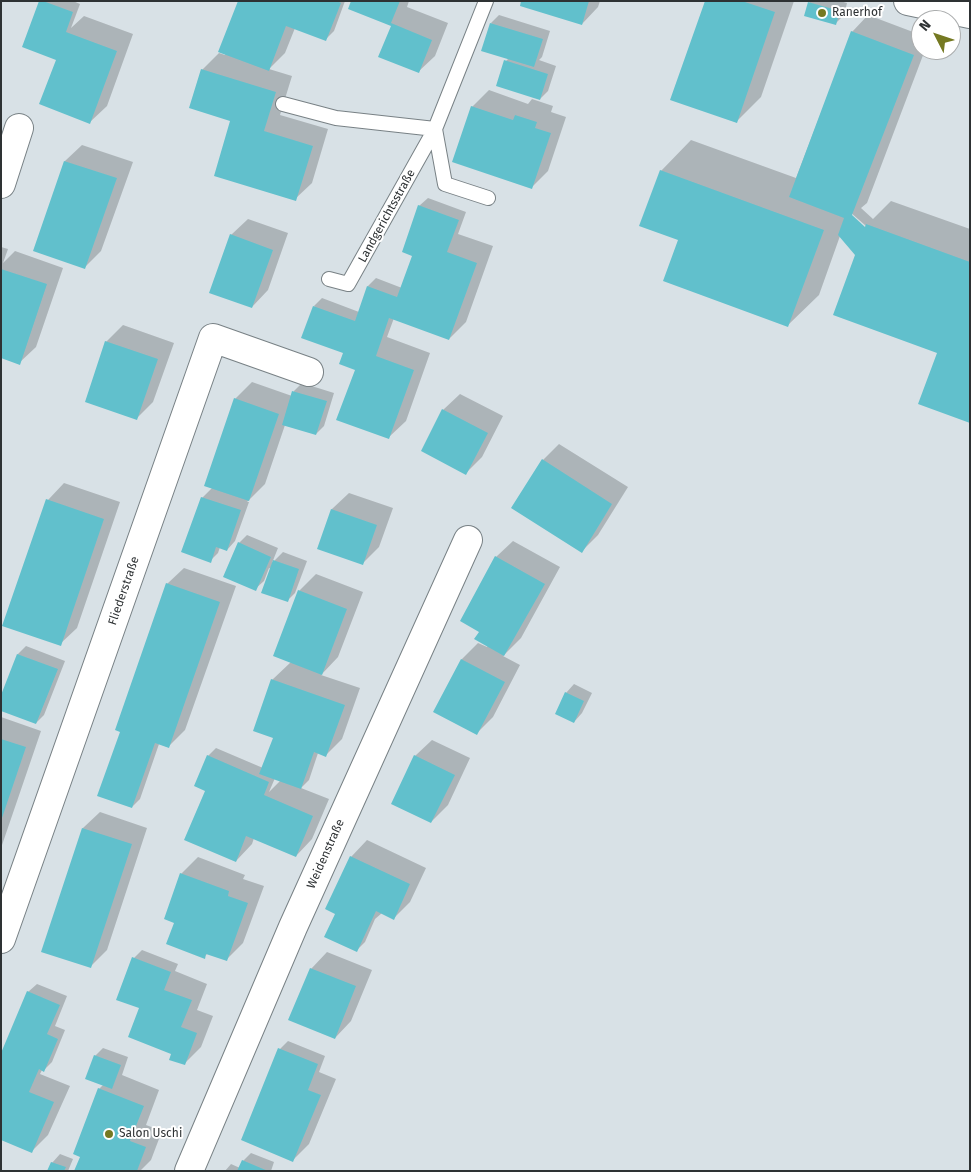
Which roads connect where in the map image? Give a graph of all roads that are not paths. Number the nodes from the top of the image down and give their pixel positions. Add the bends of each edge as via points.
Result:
1 (486, 1) edge
2 (908, 1) edge
3 (970, 14) edge
4 (283, 104) dead end
5 (19, 128) dead end
6 (435, 129) junction
7 (1, 184) edge
8 (488, 198) dead end
9 (329, 279) dead end
10 (309, 372) dead end
11 (468, 540) dead end
12 (1, 939) edge
13 (189, 1171) edge

1 - 6 lane, Landgerichtsstraße
2 - 3 street
4 - 6 lane via 336,118
5 - 7 street
6 - 8 lane via 445,184
6 - 9 lane, Landgerichtsstraße via 348,284
10 - 12 street, Fliederstraße via 213,338
11 - 13 street, Weidenstraße via 293,927

